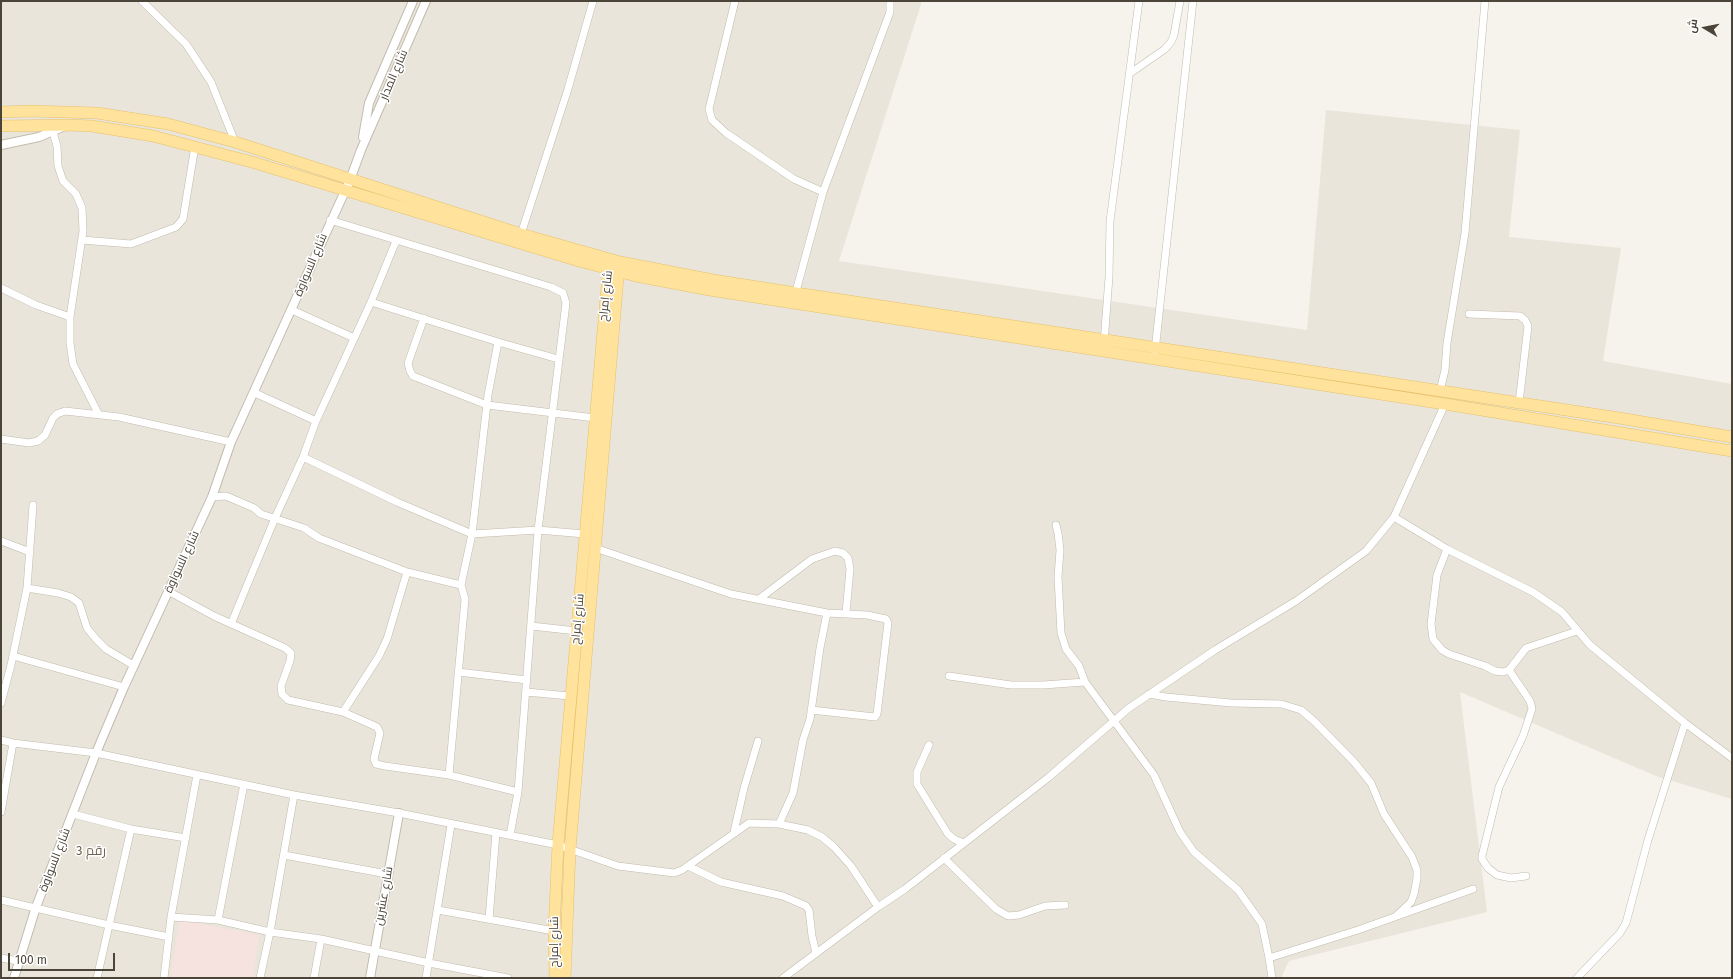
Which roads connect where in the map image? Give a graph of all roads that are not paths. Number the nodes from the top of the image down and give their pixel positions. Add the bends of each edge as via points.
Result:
1 (142, 1) edge
2 (413, 1) edge
3 (426, 1) edge
4 (593, 1) edge
5 (735, 1) edge
6 (890, 1) edge
7 (1139, 1) edge
8 (1180, 1) edge
9 (1193, 1) edge
10 (1485, 1) edge
11 (1129, 74) junction
12 (1, 112) edge
13 (68, 125) junction
14 (1, 126) edge
15 (53, 132) junction
16 (235, 142) junction
17 (1, 145) edge
18 (195, 146) junction
19 (361, 150) junction
20 (350, 180) junction
21 (344, 190) junction
22 (823, 192) junction
23 (330, 220) junction
24 (521, 234) junction
25 (82, 240) junction
26 (396, 241) junction
27 (614, 265) junction
28 (1, 288) edge
29 (794, 298) junction
30 (371, 302) junction
31 (292, 310) junction
32 (1469, 314) dead end
33 (70, 317) junction
34 (424, 318) junction
35 (354, 338) junction
36 (498, 342) junction
37 (1103, 346) junction
38 (1154, 354) junction
39 (558, 359) junction
40 (1440, 391) junction
41 (254, 393) junction
42 (1507, 402) junction
43 (1519, 403) junction
44 (1445, 404) junction
45 (487, 405) junction
46 (98, 413) junction
47 (552, 413) junction
48 (1505, 415) junction
49 (595, 418) junction
50 (316, 421) junction
51 (1732, 437) edge
52 (1, 439) edge
53 (231, 442) junction
54 (1732, 451) edge
55 (303, 458) junction
56 (212, 497) junction
57 (33, 506) dead end
58 (1394, 517) junction
59 (275, 518) junction
60 (1056, 524) dead end
61 (538, 530) junction
62 (472, 534) junction
63 (585, 534) junction
64 (1, 541) edge
65 (595, 548) junction
66 (1447, 549) junction
67 (30, 552) junction
68 (407, 572) junction
69 (461, 585) junction
70 (27, 588) junction
71 (168, 591) junction
72 (759, 599) junction
73 (827, 613) junction
74 (846, 613) junction
75 (231, 624) junction
76 (531, 626) junction
77 (576, 631) junction
78 (1577, 631) junction
79 (13, 656) junction
80 (133, 665) junction
81 (1509, 670) junction
82 (458, 672) junction
83 (949, 676) dead end
84 (527, 680) junction
85 (1085, 682) junction
86 (124, 686) junction
87 (526, 692) junction
88 (1149, 694) junction
89 (570, 696) junction
90 (1, 702) edge
91 (811, 710) junction
92 (343, 712) junction
93 (1115, 720) junction
94 (1685, 723) junction
95 (1, 740) edge
96 (758, 741) dead end
97 (13, 743) junction
98 (929, 746) dead end
99 (96, 753) junction
100 (1732, 758) edge
101 (449, 775) junction
102 (197, 776) junction
103 (244, 784) junction
104 (518, 792) junction
105 (3, 793) edge
106 (294, 795) junction
107 (1, 812) edge
108 (400, 813) junction
109 (72, 814) junction
110 (779, 824) junction
111 (451, 825) junction
112 (131, 829) junction
113 (734, 832) junction
114 (496, 833) junction
115 (510, 835) junction
116 (186, 838) junction
117 (963, 843) junction
118 (558, 845) junction
119 (570, 849) junction
120 (284, 855) junction
121 (944, 858) junction
122 (688, 866) junction
123 (387, 874) junction
124 (1526, 876) dead end
125 (1473, 889) dead end
126 (1, 900) edge
127 (1065, 905) dead end
128 (36, 907) junction
129 (878, 907) junction
130 (438, 910) junction
131 (1396, 916) junction
132 (171, 917) junction
133 (490, 918) junction
134 (218, 920) junction
135 (109, 925) junction
136 (554, 931) junction
137 (270, 932) junction
138 (169, 937) junction
139 (320, 939) junction
140 (374, 951) junction
141 (816, 953) junction
142 (1, 958) edge
143 (1269, 958) junction
144 (18, 961) junction
145 (429, 963) junction
146 (14, 978) edge
147 (97, 978) edge
148 (164, 978) edge
149 (260, 978) edge
150 (314, 978) edge
151 (370, 978) edge
152 (426, 978) edge
153 (508, 978) edge
154 (555, 978) edge
155 (565, 978) edge
156 (783, 978) edge
157 (1272, 978) edge
158 (1578, 978) edge

1 - 16 street via 186,44 211,82
2 - 19 street via 369,103
3 - 19 street, شارع المدار
4 - 24 street
5 - 22 street via 709,109 712,120 726,133 794,179
6 - 22 street via 890,12
7 - 11 street
8 - 11 street via 1171,42
9 - 38 street
10 - 40 street via 1466,233
11 - 37 street via 1110,221 1109,277
12 - 16 main road via 104,114 168,124
13 - 14 main road
13 - 15 street
13 - 18 main road via 121,130
15 - 17 street
15 - 25 street via 63,181 76,194 82,208
16 - 20 main road
18 - 21 main road
18 - 25 street via 183,218 176,227 131,244
19 - 20 street, شارع السواوة
20 - 21 street, شارع السواوة
20 - 24 main road
21 - 23 street, شارع السواوة
21 - 27 main road
22 - 29 street
23 - 26 street
23 - 31 street, شارع السواوة
24 - 27 main road
25 - 33 street
26 - 30 street
26 - 39 street via 552,287 563,293 566,303
27 - 29 main road via 710,290
27 - 49 main road, شارع إمراح
27 - 65 main road, شارع إمراح
28 - 33 street via 36,305
29 - 37 main road
30 - 34 street
30 - 35 street
31 - 35 street
31 - 41 street, شارع السواوة
32 - 43 street via 1520,316 1525,320 1528,326
33 - 46 street via 73,364
34 - 36 street
34 - 45 street via 408,363 413,376
35 - 50 street
36 - 39 street
36 - 45 street
37 - 38 main road
38 - 40 main road
38 - 44 main road
39 - 47 street
40 - 42 main road
41 - 50 street
41 - 53 street, شارع السواوة
42 - 43 main road
42 - 48 main road
43 - 51 main road
44 - 48 main road
44 - 58 street
45 - 47 street
45 - 62 street
46 - 52 street via 65,411 57,414 45,435 34,443
46 - 53 street
47 - 49 street
47 - 61 street
48 - 54 main road
49 - 63 main road, شارع إمراح
50 - 55 street
53 - 56 street, شارع السواوة
55 - 59 street
55 - 62 street
56 - 59 street via 226,496 254,508 261,514
56 - 71 street, شارع السواوة
57 - 67 street
58 - 66 street
58 - 88 street via 1366,552 1296,601
59 - 68 street
59 - 75 street
60 - 85 street via 1060,550 1058,577 1062,633 1066,649 1079,666
61 - 62 street
61 - 63 street
61 - 76 street
62 - 69 street
63 - 77 main road, شارع إمراح
64 - 67 street
65 - 72 street via 709,588
65 - 119 main road, شارع إمراح
66 - 78 street via 1533,592 1562,612
66 - 81 street via 1437,575 1432,601 1430,624 1434,640 1449,654 1494,671
67 - 70 street
68 - 69 street
68 - 92 street via 388,639
69 - 82 street via 465,599
70 - 79 street
70 - 80 street via 71,597 79,603 87,628 96,639 106,649
71 - 75 street
71 - 80 street, شارع السواوة
72 - 73 street
72 - 74 street via 812,559 835,551 843,553 848,558 850,569
73 - 74 street
73 - 91 street
74 - 91 street via 881,617 888,623 876,714 871,718
75 - 92 street via 291,653 281,686 282,694 288,700
76 - 77 street
76 - 84 street
77 - 89 main road, شارع إمراح
78 - 81 street via 1526,648
78 - 94 street via 1590,645
79 - 86 street
79 - 90 street
80 - 86 street, شارع السواوة
81 - 124 street via 1530,701 1532,709 1524,736 1499,786 1482,856 1488,868 1497,875 1511,878
82 - 84 street
82 - 101 street
83 - 85 street via 1011,685 1043,686
84 - 87 street
85 - 93 street
86 - 99 street, شارع السواوة
87 - 89 street
87 - 104 street
88 - 93 street
88 - 131 street via 1230,703 1281,704 1301,710 1314,721 1371,783 1384,814 1412,857 1417,878 1414,894 1411,902
89 - 118 main road, شارع إمراح
91 - 110 street via 793,794
92 - 101 street via 380,730 374,759 376,764
93 - 117 street via 1049,777
93 - 143 street via 1154,775 1180,832 1194,852 1238,890 1262,924
94 - 100 street
94 - 158 street via 1648,840 1626,923 1620,933
95 - 97 street
96 - 113 street via 745,782
97 - 99 street
97 - 105 street
98 - 117 street via 917,772 917,784 948,834
99 - 102 street
99 - 109 street, شارع السواوة
101 - 104 street
102 - 103 street
102 - 116 street
103 - 106 street
103 - 134 street
104 - 115 street
105 - 107 street
106 - 108 street
106 - 120 street
108 - 111 street
108 - 123 street, شارع عشرين
109 - 112 street
109 - 128 street, شارع السواوة
110 - 113 street via 748,823
110 - 129 street via 808,830 828,842 851,866
111 - 114 street
111 - 130 street
112 - 116 street
112 - 135 street
113 - 122 street
114 - 115 street
114 - 133 street
115 - 118 street
116 - 132 street
117 - 121 street
118 - 119 street
118 - 136 main road, شارع إمراح
119 - 122 street via 618,866 674,873
119 - 155 main road, شارع إمراح
120 - 123 street
120 - 137 street
121 - 127 street via 996,909 1008,916 1046,906
121 - 129 street
122 - 141 street via 721,882 783,896 806,906 809,910
123 - 140 street, شارع عشرين
125 - 131 street
126 - 128 street
128 - 135 street
128 - 144 street, شارع السواوة
129 - 141 street
130 - 133 street
130 - 145 street
131 - 143 street
132 - 134 street
132 - 138 street
133 - 136 street
134 - 137 street
135 - 138 street
135 - 147 street
136 - 154 main road, شارع إمراح
137 - 139 street
137 - 149 street
138 - 148 street
139 - 140 street
139 - 150 street
140 - 145 street
140 - 151 street, شارع عشرين
141 - 156 street
142 - 144 street
143 - 157 street
144 - 146 street, شارع السواوة
145 - 152 street
145 - 153 street

